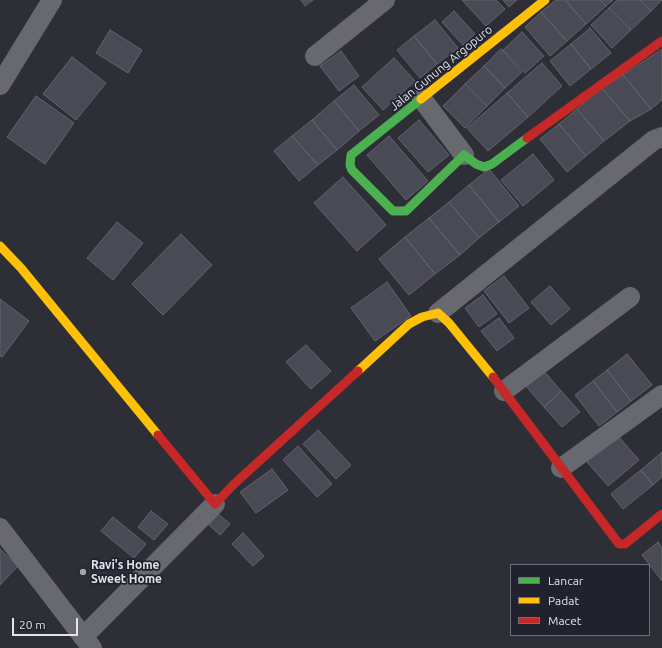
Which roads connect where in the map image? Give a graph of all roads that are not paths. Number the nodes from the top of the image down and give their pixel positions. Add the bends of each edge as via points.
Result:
1 (52, 0) edge
2 (385, 0) edge
3 (545, 0) edge
4 (662, 41) edge
5 (315, 56) dead end
6 (0, 85) edge
7 (422, 98) junction
8 (662, 137) edge
9 (464, 155) junction
10 (0, 246) edge
11 (630, 297) dead end
12 (438, 313) junction
13 (504, 391) junction
14 (662, 395) edge
15 (562, 468) junction
16 (215, 504) junction
17 (662, 514) edge
18 (0, 528) edge
19 (87, 642) edge

1 - 6 street
2 - 5 street
3 - 7 street, Jalan Gunung Argopuro
4 - 9 street via 492,164 484,167
7 - 9 street
7 - 9 street, Jalan Gunung Argopuro via 351,155 352,170 393,211 406,211
8 - 12 street via 654,140
10 - 16 street via 21,268
11 - 13 street
12 - 13 street
12 - 16 street via 422,316 409,324
13 - 15 street
14 - 15 street
15 - 17 street via 619,544 625,544
16 - 19 street
18 - 19 street

